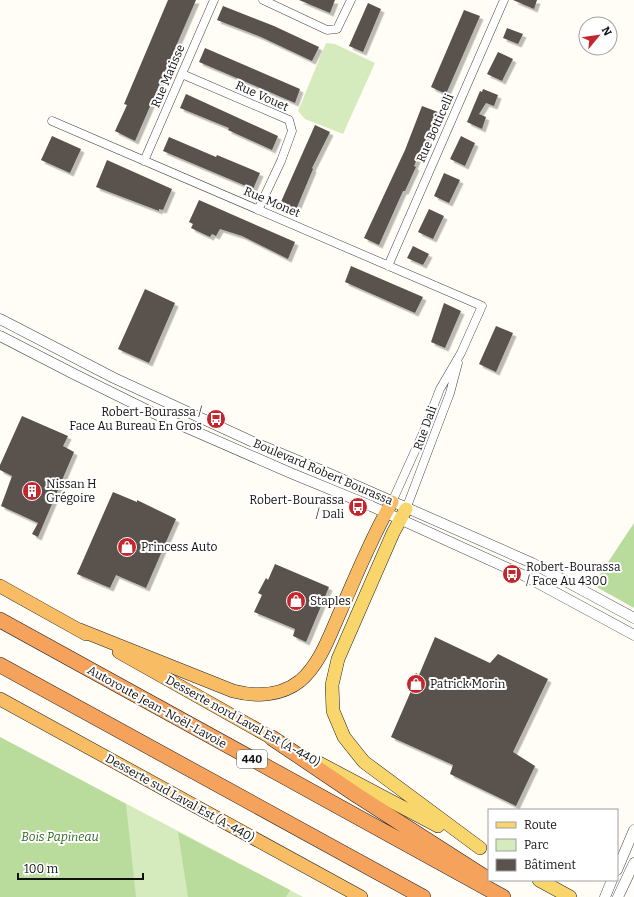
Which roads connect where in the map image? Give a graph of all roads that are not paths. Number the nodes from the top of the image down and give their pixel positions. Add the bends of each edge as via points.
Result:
1 (214, 0) edge
2 (263, 0) edge
3 (351, 0) edge
4 (504, 0) edge
5 (182, 74) junction
6 (52, 121) dead end
7 (144, 161) junction
8 (258, 210) junction
9 (388, 266) junction
10 (482, 306) joint
11 (0, 319) edge
12 (0, 336) edge
13 (461, 353) junction
14 (389, 507) junction
15 (404, 514) junction
16 (0, 586) edge
17 (634, 618) edge
18 (0, 620) edge
19 (80, 630) junction
20 (634, 634) edge
21 (0, 665) edge
22 (0, 698) edge
23 (272, 738) junction
24 (634, 830) edge
25 (485, 850) edge
26 (634, 863) edge
27 (618, 868) edge
28 (488, 879) edge
29 (491, 881) edge
30 (541, 881) edge
31 (612, 881) edge
32 (605, 896) edge
33 (361, 897) edge
34 (423, 897) edge
35 (503, 897) edge
36 (516, 897) edge
37 (570, 897) edge
38 (618, 897) edge

1 - 5 street, Rue Matisse
2 - 3 street via 327,30 337,29
4 - 9 street, Rue Botticelli
5 - 7 street, Rue Matisse
5 - 8 street, Rue Vouet via 289,120 292,131
6 - 7 street, Rue Monet
7 - 8 street, Rue Monet
8 - 9 street, Rue Monet
9 - 10 street, Rue Monet
10 - 13 street, Rue Dali
11 - 14 street, Boulevard Robert Bourassa via 55,349 165,402 280,455 321,470
12 - 14 street, Boulevard Robert Bourassa via 153,413
13 - 14 street, Rue Dali via 440,389
13 - 15 street, Rue Dali via 450,393
14 - 15 street, Boulevard Robert Bourassa
14 - 19 highway via 322,653 305,676 282,690 258,695 233,691
15 - 17 street, Boulevard Robert Bourassa via 532,563
15 - 20 street, Boulevard Robert Bourassa
15 - 25 main road via 336,666 331,692 333,711 344,737 364,762
16 - 19 highway, Desserte nord Laval Est (A-440)
18 - 35 highway, Autoroute Jean-Noël-Lavoie / 440
19 - 23 highway, Desserte nord Laval Est (A-440)
21 - 34 highway
22 - 33 highway, Desserte sud Laval Est (A-440)
23 - 25 main road, Desserte nord Laval Est (A-440)
23 - 28 highway
24 - 27 street
26 - 38 street
29 - 36 highway
30 - 37 main road
31 - 32 street

